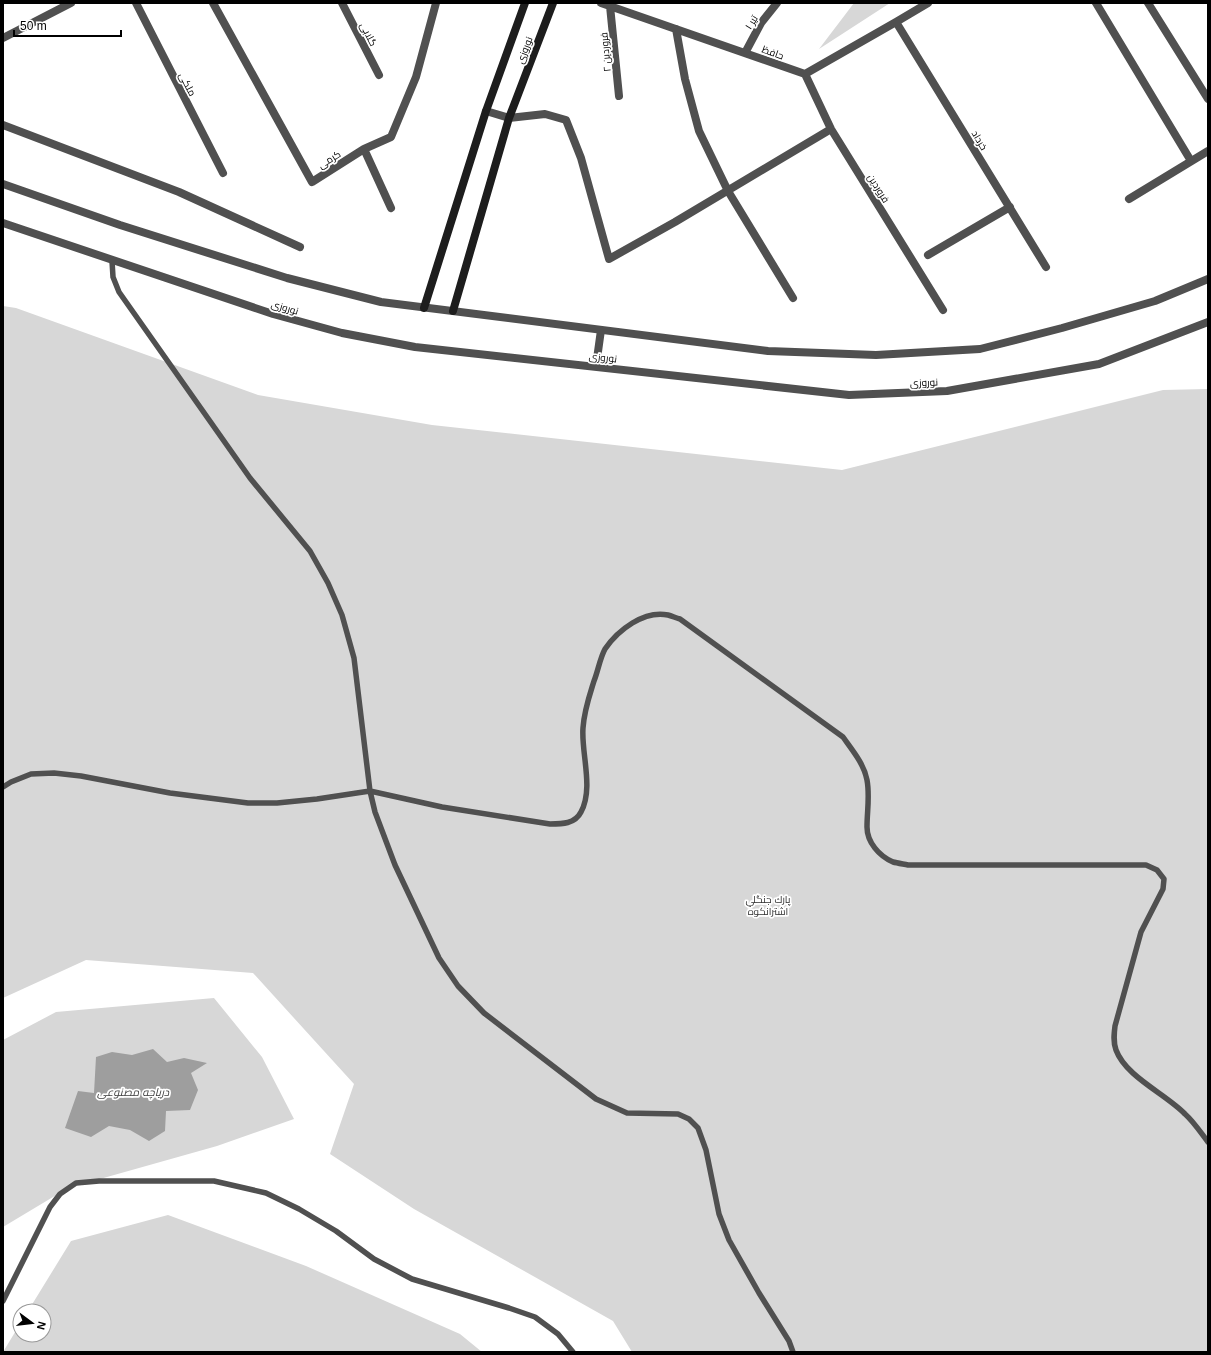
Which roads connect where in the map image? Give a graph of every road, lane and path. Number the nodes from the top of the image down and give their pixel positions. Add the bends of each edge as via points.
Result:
1 (71, 3) edge
2 (136, 3) edge
3 (214, 3) edge
4 (342, 3) edge
5 (436, 3) edge
6 (525, 3) edge
7 (553, 3) edge
8 (601, 3) edge
9 (777, 3) edge
10 (928, 3) edge
11 (1096, 3) edge
12 (1148, 3) edge
13 (610, 6) junction
14 (896, 22) junction
15 (676, 29) junction
16 (3, 38) edge
17 (745, 53) junction
18 (805, 74) junction
19 (379, 75) dead end
20 (619, 96) dead end
21 (1208, 99) edge
22 (486, 111) junction
23 (509, 118) junction
24 (3, 125) edge
25 (831, 129) junction
26 (364, 149) junction
27 (1208, 151) edge
28 (1191, 161) junction
29 (223, 173) dead end
30 (3, 184) edge
31 (728, 191) junction
32 (1129, 199) dead end
33 (391, 208) dead end
34 (1010, 208) junction
35 (3, 223) edge
36 (300, 247) dead end
37 (928, 255) dead end
38 (112, 261) junction
39 (1046, 267) dead end
40 (1208, 279) edge
41 (793, 298) dead end
42 (424, 308) junction
43 (943, 310) dead end
44 (453, 311) junction
45 (1208, 322) edge
46 (602, 330) junction
47 (596, 366) junction
48 (3, 787) edge
49 (370, 791) junction
50 (1208, 1142) edge
51 (3, 1301) edge
52 (573, 1352) edge
53 (794, 1352) edge

1 - 16 street
2 - 29 street, ملکی
3 - 26 street, کرمی via 312,182
4 - 19 street, گلابی
5 - 26 street, کرمی via 416,77 391,136
6 - 22 main road, نوروزی
7 - 23 main road, نوروزی
8 - 13 street, حافظ
9 - 17 street, تیر ۱
10 - 14 street
11 - 28 street
12 - 21 street
13 - 15 street, حافظ
13 - 20 street, فروردین ۲
14 - 18 street
14 - 34 street, خرداد
15 - 17 street, حافظ
15 - 31 street via 684,79 699,130
17 - 18 street, حافظ
18 - 25 street, فروردین
22 - 23 street
22 - 42 main road, نوروزی
23 - 31 street via 545,114 566,120 581,158 609,259
23 - 44 main road, نوروزی
24 - 36 street via 179,192
25 - 31 street
25 - 43 street, فروردین
26 - 33 street
27 - 28 street
28 - 32 street
30 - 42 street via 120,226 287,278 381,302
31 - 41 street
34 - 37 street
34 - 39 street, خرداد
35 - 38 street, نوروزی
38 - 47 street, نوروزی via 273,314 342,333 415,347
38 - 49 lane via 113,277 119,292 250,478 310,551 328,583 342,615 354,658
40 - 46 street via 1155,301 980,349 876,355 768,351
42 - 44 street
44 - 46 street
45 - 47 street, نوروزی via 1099,364 947,391 849,394
46 - 47 street
48 - 49 lane via 31,774 54,773 170,793 248,803 301,801
49 - 50 lane via 442,807 550,824 573,821 581,813 587,792 583,729 585,708 605,650 621,631 638,620 653,615 668,615 680,619 844,737 861,763 867,780 867,828 870,842 880,855 893,862 908,865 1146,865 1157,870 1164,879 1163,889 1141,932 1115,1026 1116,1050 1138,1078 1185,1113
49 - 53 lane via 395,865 439,958 458,986 478,1007 596,1099 627,1113 678,1114 689,1119 698,1128 706,1150 719,1214 729,1240
51 - 52 lane via 50,1207 60,1194 76,1183 214,1180 266,1193 299,1209 374,1259 412,1279 535,1317 558,1334

